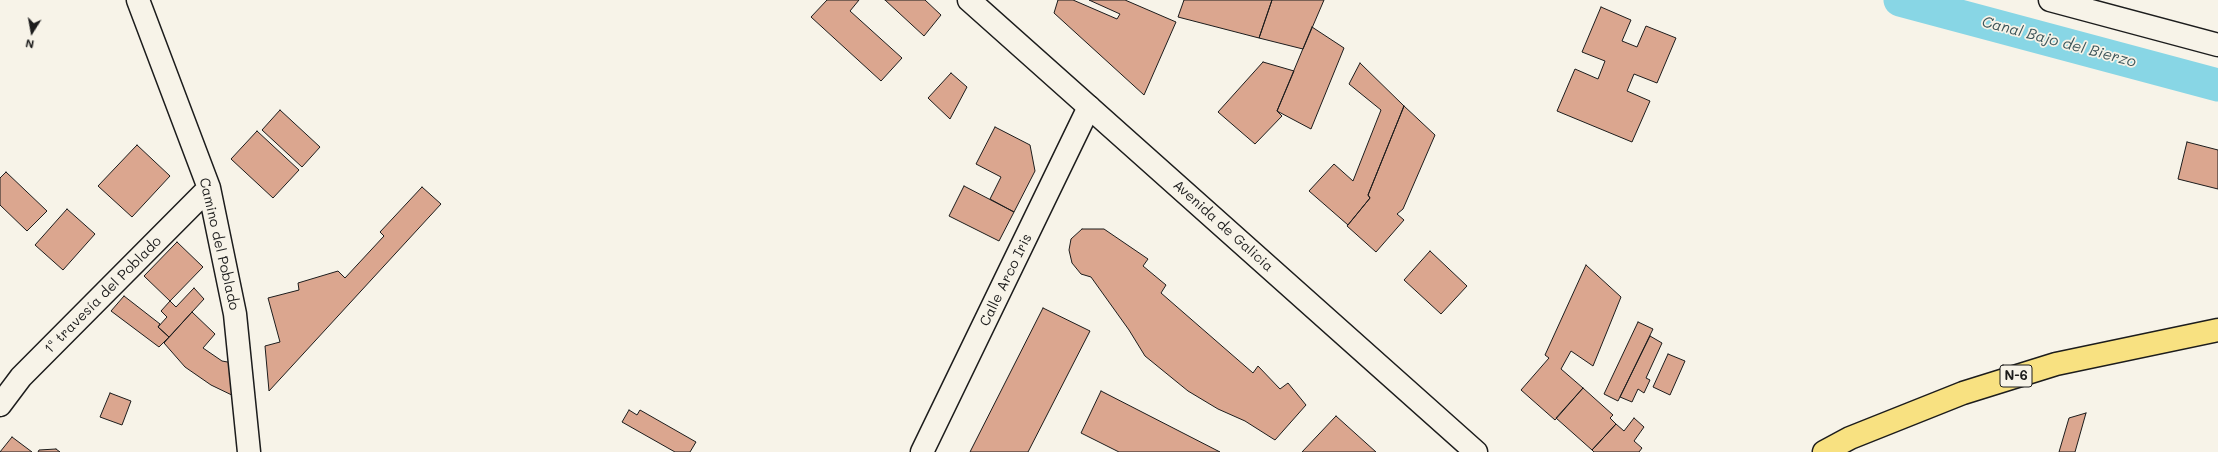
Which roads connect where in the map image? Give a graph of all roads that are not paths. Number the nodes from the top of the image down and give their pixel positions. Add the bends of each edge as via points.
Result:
1 (138, 0) edge
2 (969, 0) edge
3 (2050, 0) edge
4 (2218, 46) edge
5 (1089, 107) junction
6 (209, 188) junction
7 (2218, 330) edge
8 (0, 406) edge
9 (248, 452) edge
10 (922, 452) edge
11 (1476, 452) edge
12 (1824, 452) edge

1 - 6 street, Camino del Poblado
2 - 5 street, Avenida de Galicia
3 - 4 street
5 - 10 street, Calle Arco Iris
5 - 11 street, Avenida de Galicia
6 - 8 street, 1ª travesía del Poblado via 21,377
6 - 9 street, Camino del Poblado via 235,314
7 - 12 highway, N-6 via 2056,364 1963,393 1850,438

